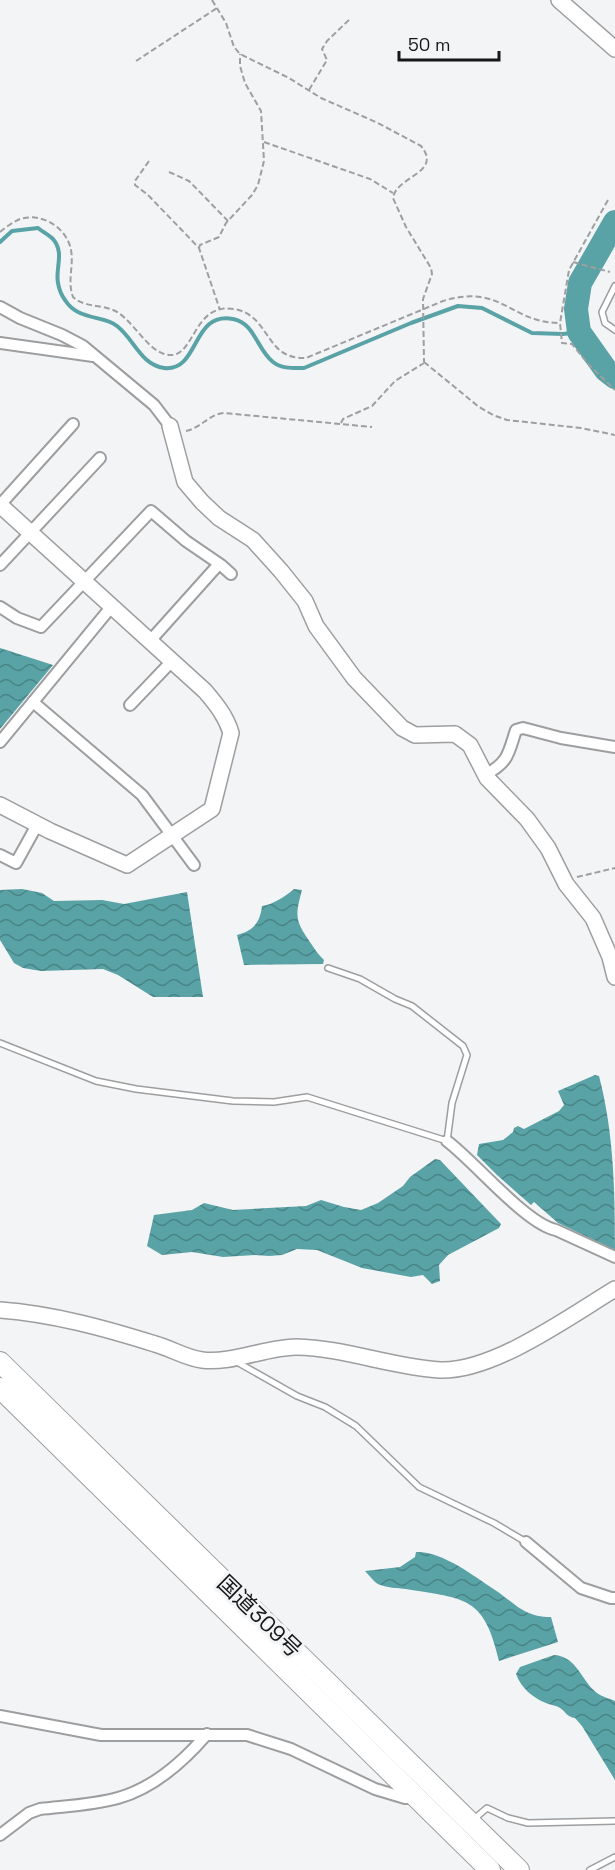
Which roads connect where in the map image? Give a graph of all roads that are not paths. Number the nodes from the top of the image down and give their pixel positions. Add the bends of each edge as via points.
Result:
1 (559, 0) edge
2 (615, 49) edge
3 (615, 286) edge
4 (0, 307) edge
5 (615, 330) edge
6 (0, 343) edge
7 (96, 357) junction
8 (73, 424) dead end
9 (170, 426) joint
10 (100, 458) dead end
11 (0, 505) edge
12 (30, 533) junction
13 (219, 564) junction
14 (0, 565) edge
15 (231, 574) dead end
16 (85, 582) junction
17 (112, 606) junction
18 (0, 607) edge
19 (150, 641) junction
20 (172, 661) junction
21 (33, 702) junction
22 (130, 705) dead end
23 (0, 741) edge
24 (615, 747) edge
25 (485, 775) junction
26 (0, 805) edge
27 (37, 825) junction
28 (172, 835) junction
29 (0, 855) edge
30 (194, 865) dead end
31 (328, 968) dead end
32 (615, 977) edge
33 (0, 1043) edge
34 (447, 1141) junction
35 (615, 1257) edge
36 (615, 1289) edge
37 (0, 1310) edge
38 (230, 1358) junction
39 (0, 1362) edge
40 (0, 1388) edge
41 (526, 1542) joint
42 (615, 1598) edge
43 (0, 1716) edge
44 (207, 1734) junction
45 (418, 1798) junction
46 (615, 1821) edge
47 (470, 1822) junction
48 (0, 1835) edge
49 (615, 1857) edge
50 (490, 1870) edge
51 (519, 1870) edge
52 (590, 1870) edge

1 - 2 street
3 - 5 lane via 602,312 605,323
4 - 7 street via 62,335
6 - 7 street
7 - 9 street via 154,405
8 - 11 street
9 - 25 street via 185,482 219,518 253,540 281,571 354,678 402,728 415,735 455,734 470,745
10 - 12 street
11 - 12 street
12 - 14 street
12 - 16 street
13 - 15 street
13 - 16 street via 151,511
13 - 19 street
16 - 17 street
16 - 18 street via 41,627
17 - 19 street
17 - 21 street
19 - 20 street
20 - 22 street
20 - 28 street via 217,704 231,733 212,809
21 - 23 street
21 - 28 street via 142,795
24 - 25 street via 523,728 516,730 505,760
25 - 32 street via 548,848 566,884 593,918
26 - 27 street
27 - 28 street via 127,865
27 - 29 street via 16,863
28 - 30 street
31 - 34 lane via 360,979 412,1006 463,1046 467,1055 452,1103
33 - 34 lane via 96,1081 233,1101 274,1102 307,1097
34 - 35 street via 546,1228
36 - 38 street via 506,1353 471,1367 441,1370 329,1349 293,1347
37 - 38 street via 48,1315 202,1360
38 - 41 lane via 356,1426 419,1487
39 - 47 highway, 国道309号
40 - 45 highway, 国道309号
41 - 42 street via 582,1588
43 - 44 street via 100,1735
44 - 45 street via 246,1735 291,1749 375,1788
44 - 48 street via 193,1751 143,1787 118,1798 28,1813
45 - 50 highway, 国道309号
46 - 47 lane via 528,1823 487,1808
47 - 51 highway, 国道309号
49 - 52 lane

